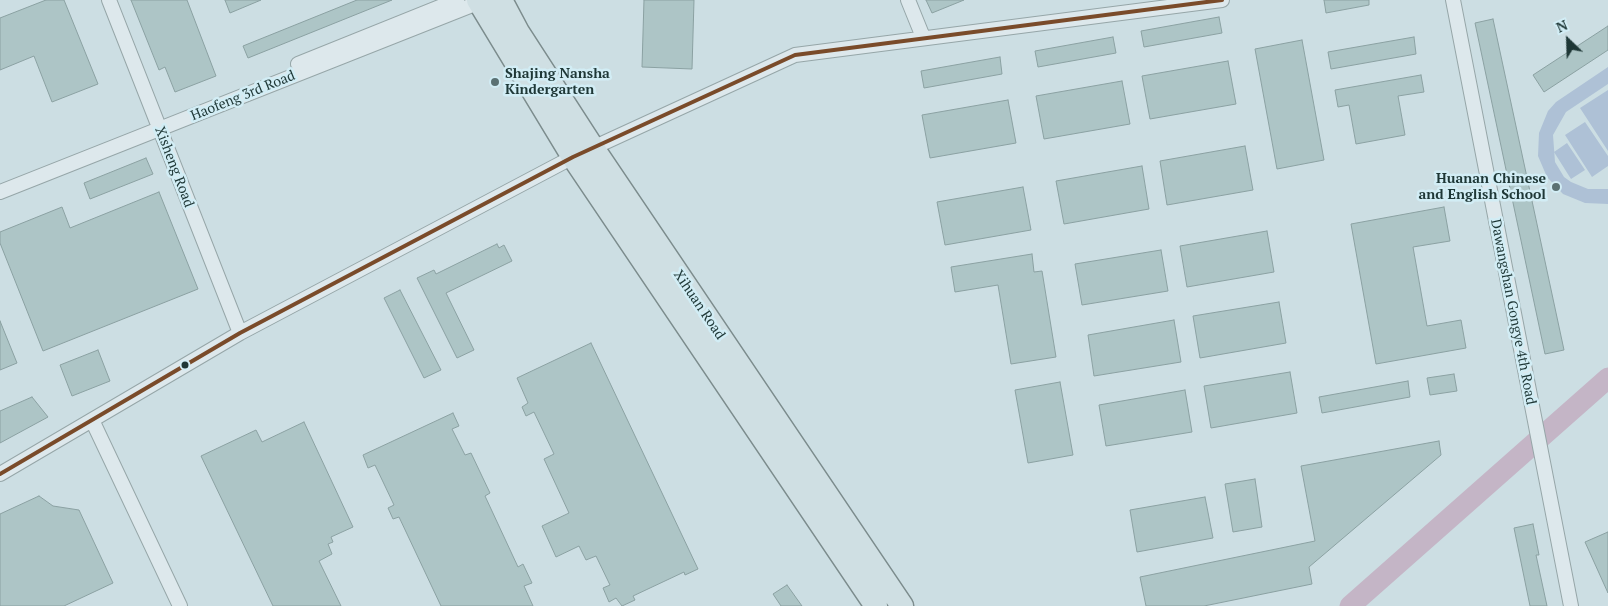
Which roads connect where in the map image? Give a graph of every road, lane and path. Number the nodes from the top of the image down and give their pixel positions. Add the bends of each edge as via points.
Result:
1 (109, 0) edge
2 (457, 0) edge
3 (501, 0) edge
4 (908, 0) edge
5 (1222, 0) edge
6 (1452, 0) edge
7 (481, 1) edge
8 (923, 37) junction
9 (158, 125) junction
10 (583, 152) junction
11 (0, 183) edge
12 (0, 192) edge
13 (240, 333) junction
14 (92, 420) junction
15 (0, 474) edge
16 (180, 606) edge
17 (876, 606) edge
18 (902, 606) edge
19 (1571, 606) edge

1 - 9 street, Xisheng Road
2 - 9 street, Haofeng 3rd Road
3 - 10 main road, Xihuan Road
4 - 8 street
5 - 8 street
6 - 19 street, Dawangshan Gongye 4th Road
7 - 9 street, Haofeng 3rd Road
7 - 10 main road, Xihuan Road
8 - 10 street via 795,55
9 - 11 street, Haofeng 3rd Road
9 - 12 street, Haofeng 3rd Road
9 - 13 street, Xisheng Road
10 - 13 street
10 - 17 main road, Xihuan Road
10 - 18 main road, Xihuan Road
13 - 14 street
14 - 15 street
14 - 16 street

